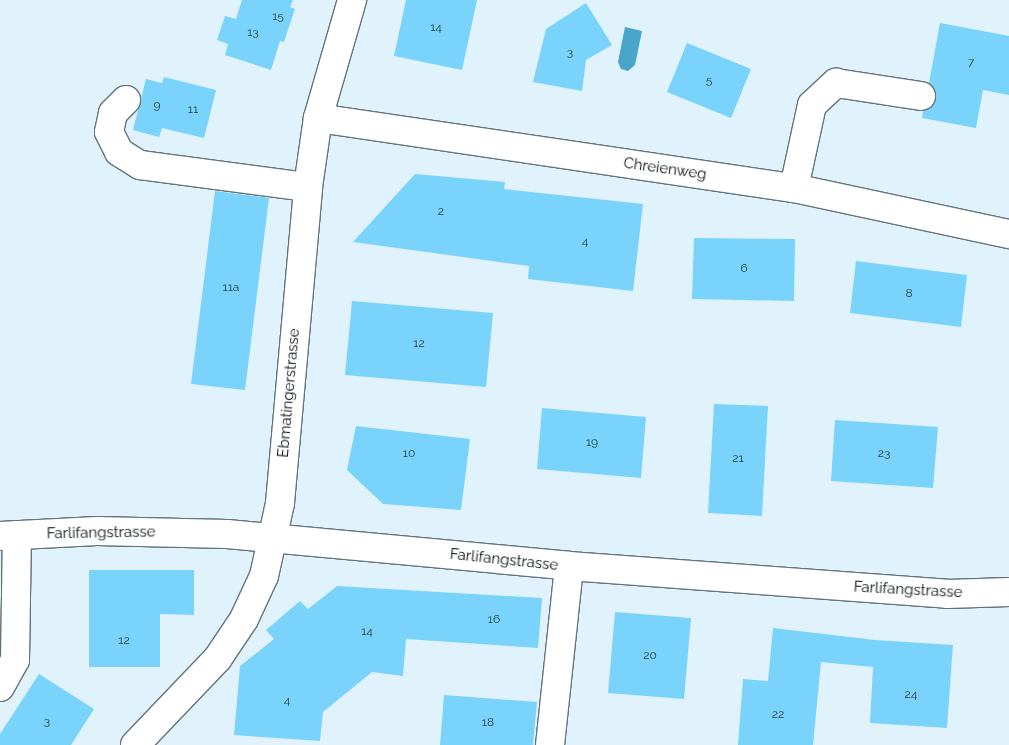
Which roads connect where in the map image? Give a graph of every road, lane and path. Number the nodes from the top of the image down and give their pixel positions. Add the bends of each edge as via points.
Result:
1 (352, 0) edge
2 (921, 96) dead end
3 (126, 100) dead end
4 (318, 118) junction
5 (308, 187) junction
6 (794, 188) junction
7 (1009, 234) edge
8 (9, 536) edge
9 (272, 538) junction
10 (569, 566) junction
11 (1009, 592) edge
12 (0, 687) edge
13 (135, 745) edge
14 (550, 745) edge

1 - 4 street, Ebmatingerstrasse
2 - 6 street via 836,83 812,105
3 - 5 street via 114,113 109,132 119,152 140,166
4 - 5 street, Ebmatingerstrasse
4 - 6 street, Chreienweg
5 - 9 street, Ebmatingerstrasse via 280,503
6 - 7 street, Chreienweg
8 - 9 street, Farlifangstrasse via 97,531
8 - 12 street via 15,660
9 - 10 street, Farlifangstrasse
9 - 13 street, Ebmatingerstrasse via 264,576 244,619 218,658
10 - 11 street, Farlifangstrasse via 947,594
10 - 14 street

